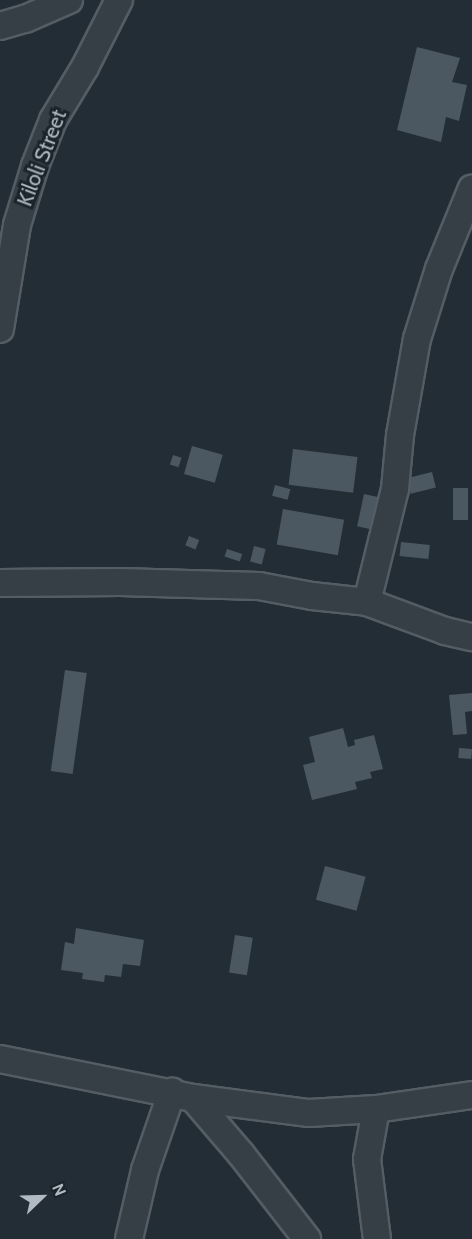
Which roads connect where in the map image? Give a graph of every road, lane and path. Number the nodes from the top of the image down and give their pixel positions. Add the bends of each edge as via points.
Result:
1 (69, 0) edge
2 (119, 0) edge
3 (0, 26) edge
4 (472, 188) edge
5 (0, 329) edge
6 (0, 583) edge
7 (367, 602) junction
8 (472, 637) edge
9 (0, 1059) edge
10 (182, 1095) junction
11 (472, 1095) edge
12 (376, 1109) junction
13 (129, 1239) edge
14 (307, 1239) edge
15 (377, 1239) edge

1 - 3 street
2 - 5 street, Kiloli Street via 52,120 35,166 17,225
4 - 7 street via 439,269 417,339 395,489
6 - 7 street via 259,586
7 - 8 street
9 - 10 street
10 - 12 street via 309,1113
10 - 13 street via 145,1170
10 - 14 street via 241,1154
11 - 12 street
12 - 15 street via 367,1159

